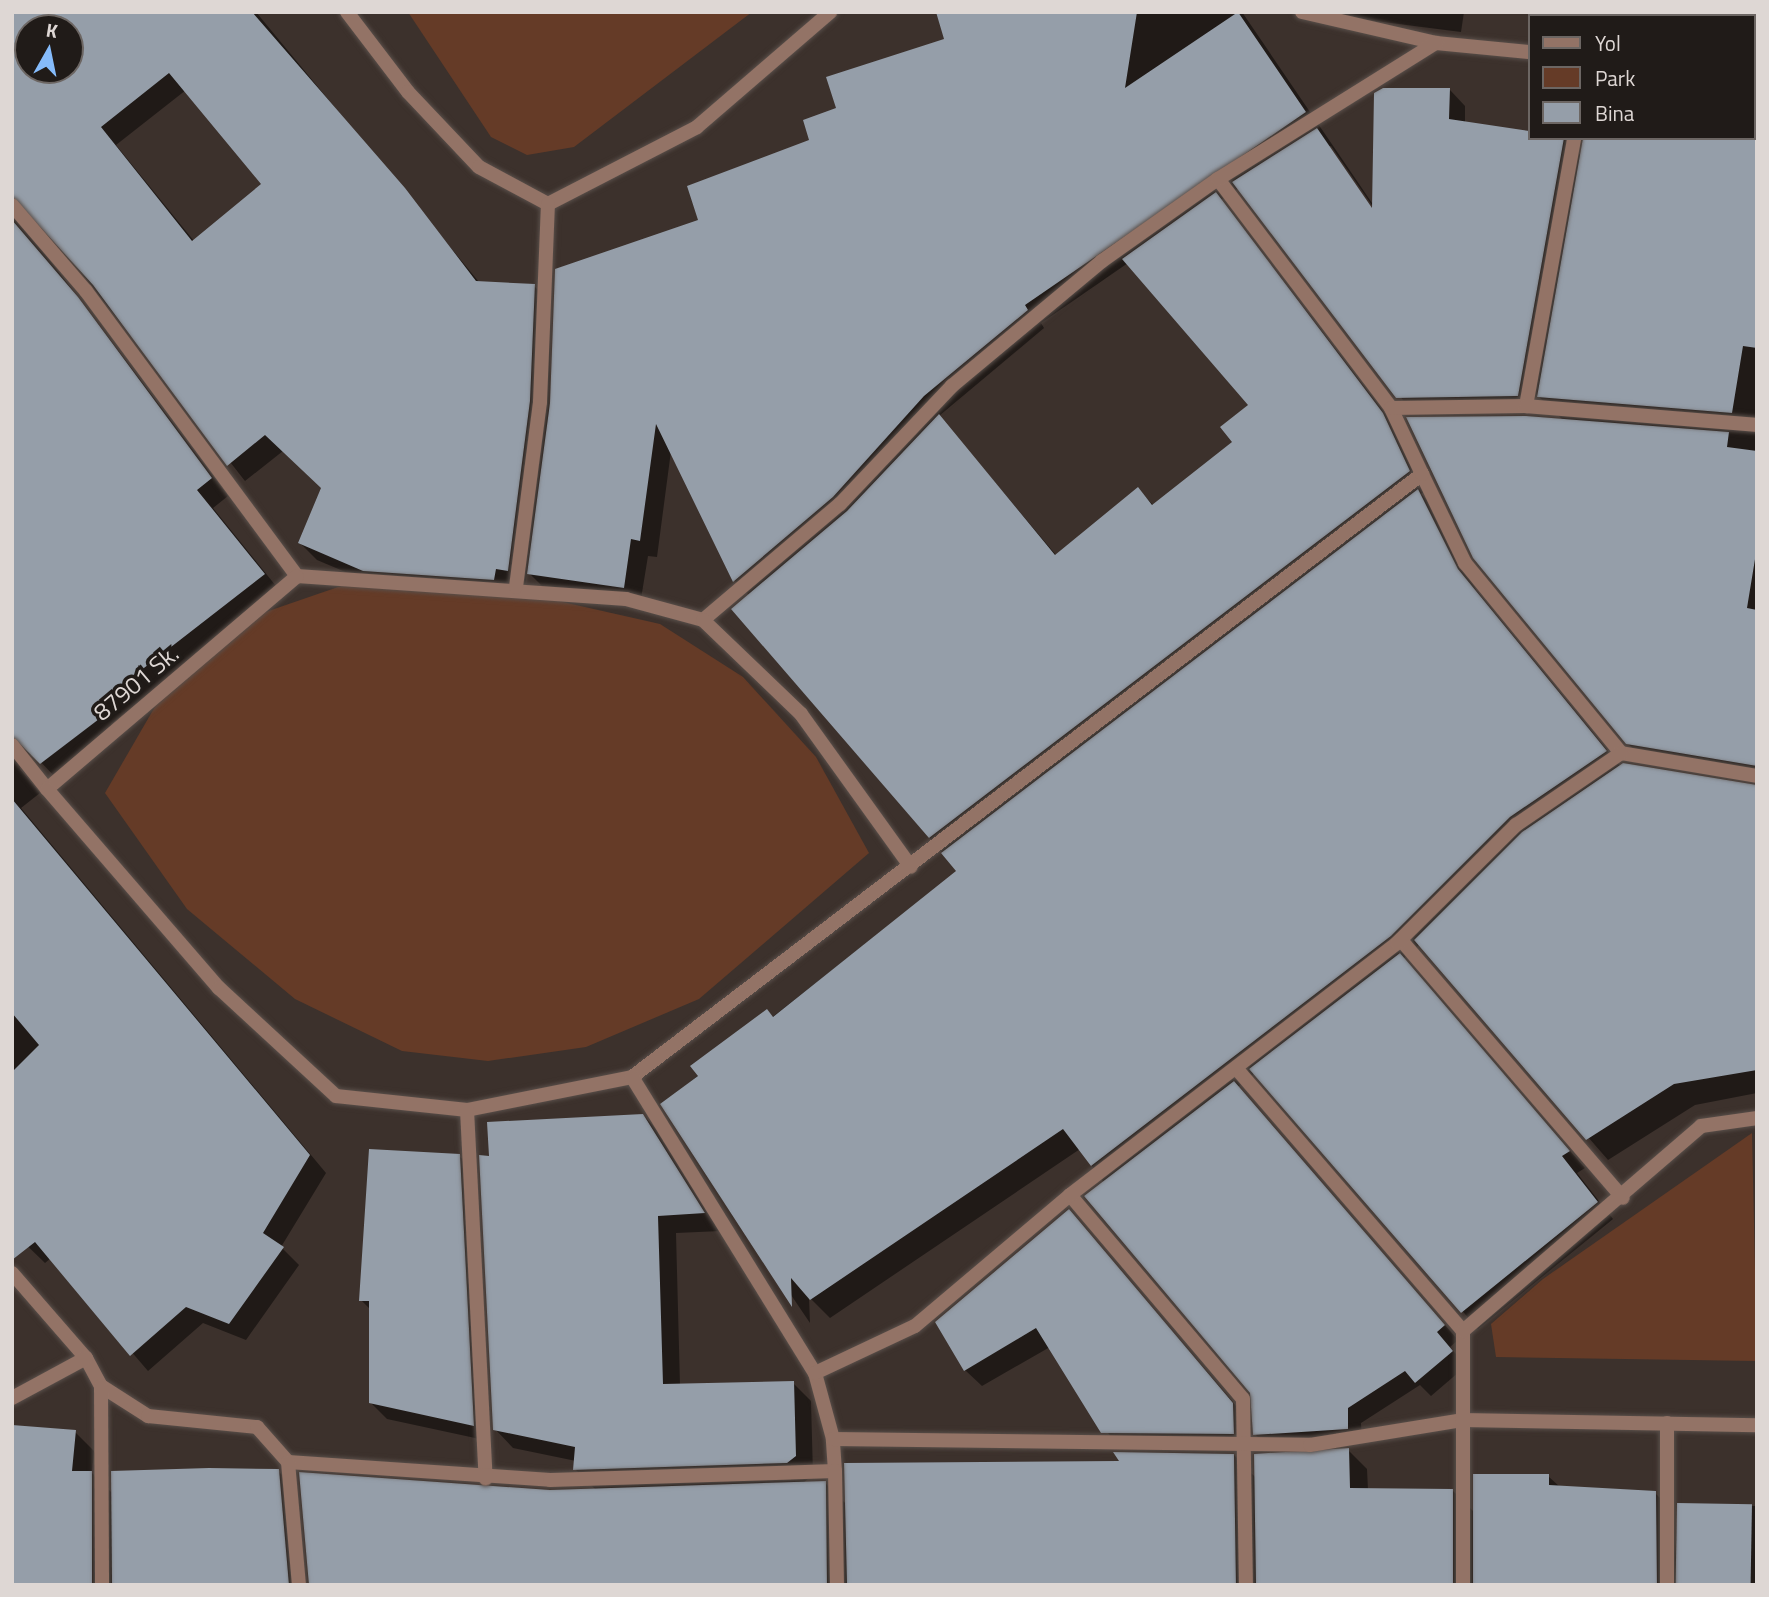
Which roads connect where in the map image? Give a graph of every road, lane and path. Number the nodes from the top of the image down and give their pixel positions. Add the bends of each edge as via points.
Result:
1 (347, 12) edge
2 (830, 12) edge
3 (1302, 12) edge
4 (1436, 43) junction
5 (1528, 52) edge
6 (1574, 140) edge
7 (1218, 179) junction
8 (548, 204) junction
9 (12, 205) edge
10 (1526, 406) junction
11 (1391, 408) junction
12 (1756, 420) edge
13 (1422, 474) junction
14 (297, 576) junction
15 (516, 587) junction
16 (703, 620) junction
17 (12, 745) edge
18 (1621, 753) junction
19 (1757, 776) edge
20 (47, 789) junction
21 (911, 867) junction
22 (1401, 940) junction
23 (1236, 1068) junction
24 (632, 1077) junction
25 (467, 1110) junction
26 (1757, 1118) edge
27 (1070, 1195) junction
28 (1623, 1198) junction
29 (12, 1273) edge
30 (1463, 1331) junction
31 (86, 1358) junction
32 (815, 1373) junction
33 (101, 1386) junction
34 (12, 1398) edge
35 (1462, 1420) junction
36 (1667, 1423) junction
37 (1757, 1425) edge
38 (833, 1439) junction
39 (1244, 1443) junction
40 (288, 1462) junction
41 (835, 1471) junction
42 (486, 1479) junction
43 (102, 1585) edge
44 (299, 1585) edge
45 (837, 1585) edge
46 (1246, 1585) edge
47 (1463, 1585) edge
48 (1667, 1585) edge

1 - 8 street via 408,92 479,167
2 - 8 street via 697,127
3 - 4 street
4 - 5 street
4 - 7 street
6 - 10 street
7 - 11 street
7 - 16 street via 1102,261 952,386 840,504
8 - 15 street via 540,402
9 - 14 street via 86,291
10 - 11 street
10 - 12 street
11 - 13 street
13 - 18 street via 1465,563
13 - 21 street
14 - 15 street
14 - 20 street, 87901 Sk.
15 - 16 street via 626,599
16 - 21 street via 800,714
17 - 20 street
18 - 19 street
18 - 22 street via 1516,825
20 - 25 street via 219,989 336,1096
21 - 24 street
22 - 23 street
22 - 28 street
23 - 27 street
23 - 30 street
24 - 25 street
24 - 32 street
25 - 42 street
26 - 28 street via 1701,1126
27 - 32 street via 915,1326
27 - 39 street via 1244,1399
28 - 30 street
29 - 31 street
30 - 35 street
31 - 33 street
31 - 34 street
32 - 38 street
33 - 40 street via 148,1416 257,1427
33 - 43 street
35 - 36 street
35 - 39 street via 1310,1445
35 - 47 street
36 - 37 street
36 - 48 street
38 - 39 street
38 - 41 street
39 - 46 street
40 - 42 street
40 - 44 street
41 - 42 street
41 - 45 street

